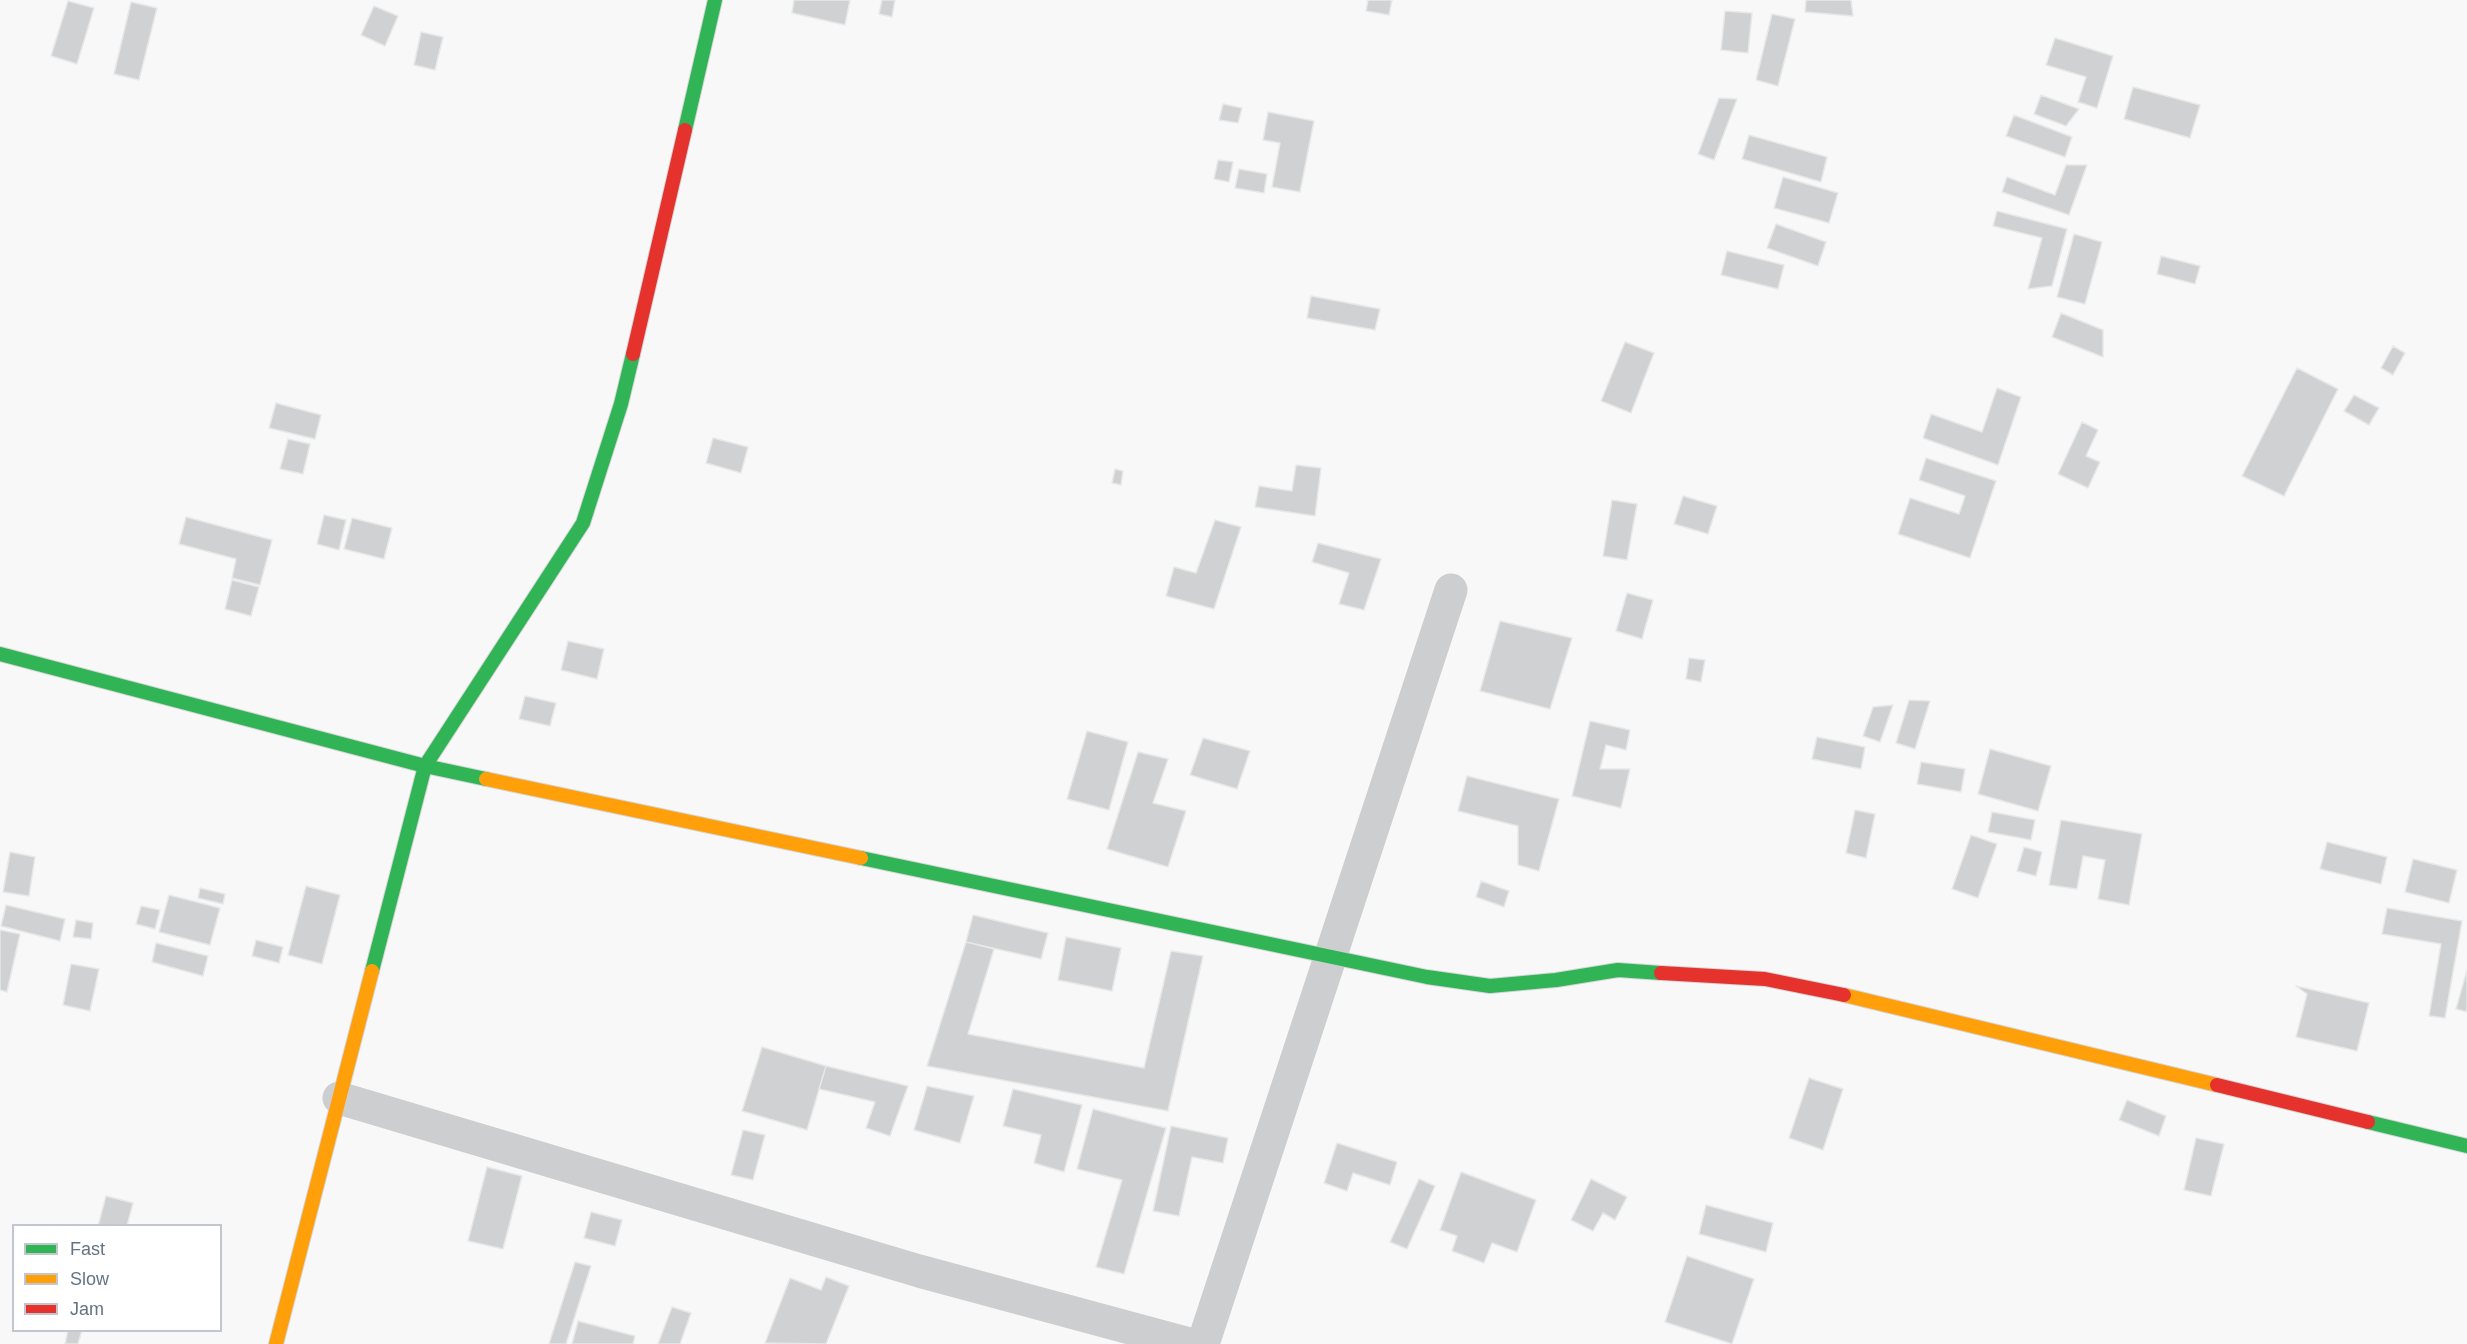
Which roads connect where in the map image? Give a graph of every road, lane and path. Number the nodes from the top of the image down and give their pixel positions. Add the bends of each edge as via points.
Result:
1 (715, 0) edge
2 (1451, 590) dead end
3 (0, 654) edge
4 (425, 766) junction
5 (1330, 957) junction
6 (339, 1098) junction
7 (2467, 1146) edge
8 (276, 1344) edge
9 (1189, 1344) edge
10 (1203, 1344) edge

1 - 4 street via 621,404 583,523
2 - 5 street
3 - 4 street
4 - 5 street
4 - 6 street
5 - 7 street via 1490,986 1618,970 1766,979
5 - 10 street
6 - 8 street
6 - 9 street via 919,1271

